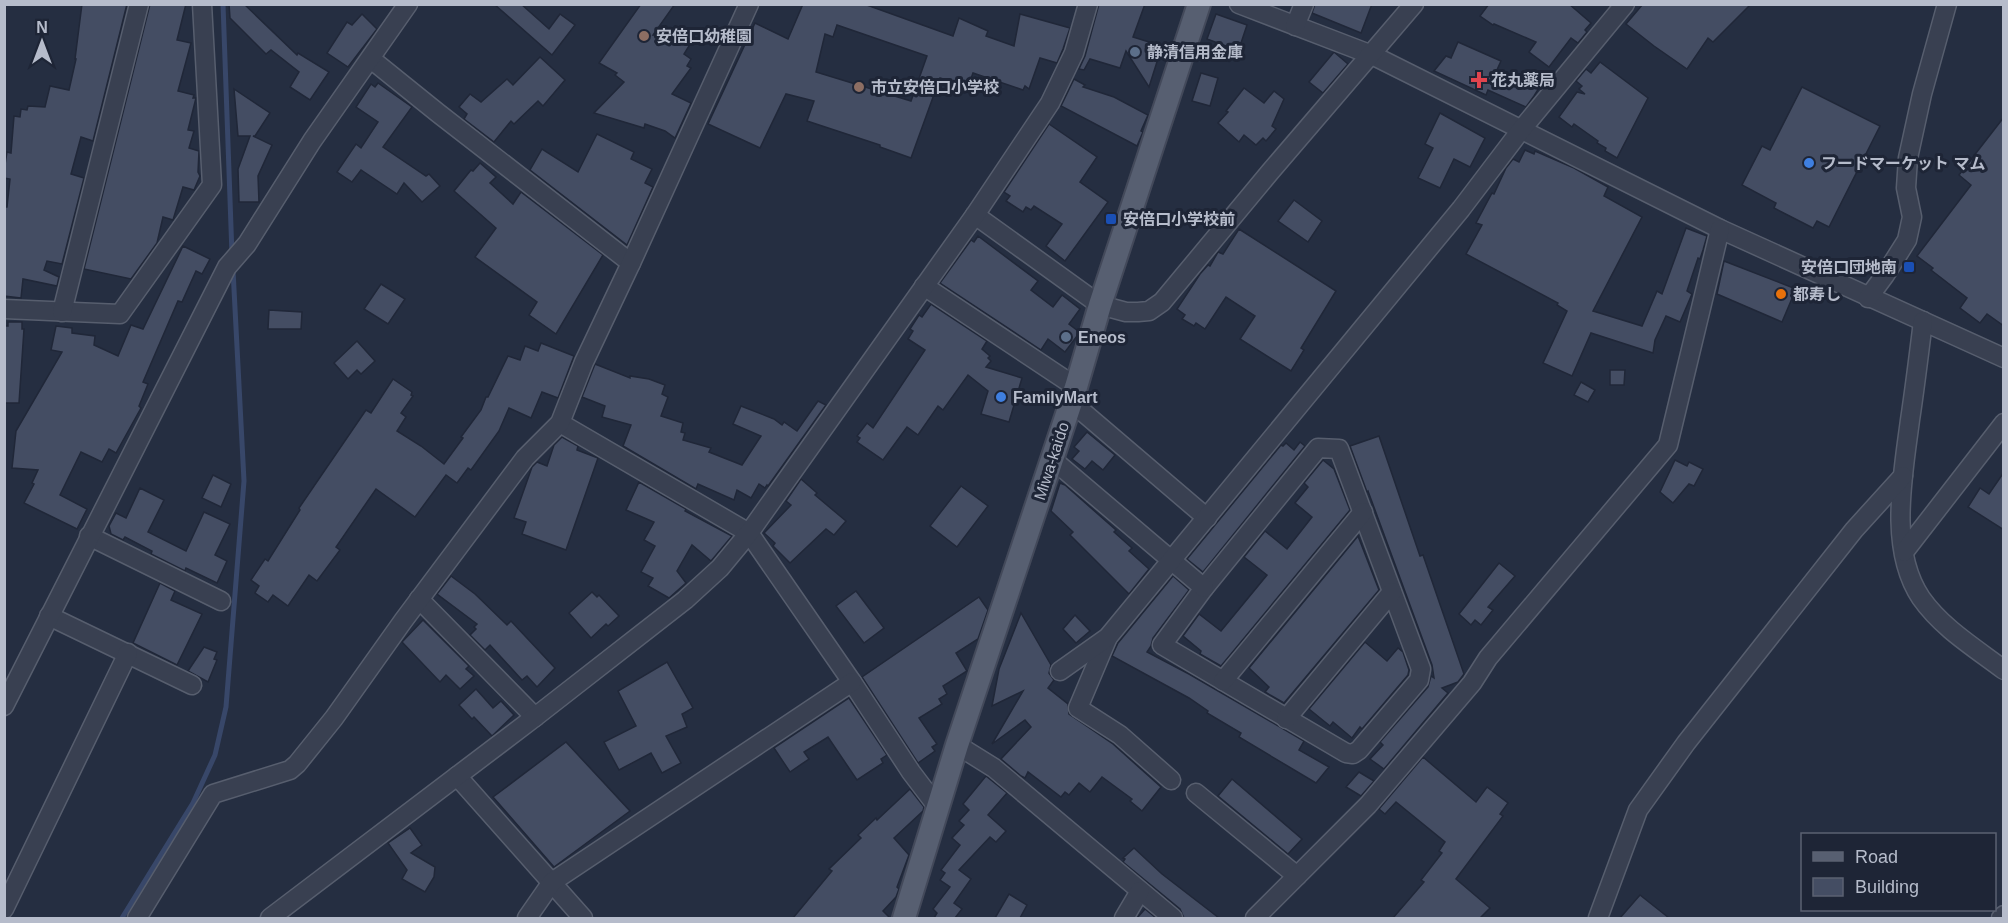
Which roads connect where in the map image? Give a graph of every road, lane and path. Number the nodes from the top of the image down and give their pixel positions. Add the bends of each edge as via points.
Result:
1 (139, 4) edge
2 (202, 4) edge
3 (408, 4) edge
4 (748, 4) edge
5 (1088, 4) edge
6 (1198, 4) edge
7 (1239, 4) edge
8 (1304, 4) edge
9 (1414, 4) edge
10 (1625, 4) edge
11 (1947, 4) edge
12 (1295, 26) junction
13 (1372, 55) junction
14 (371, 58) junction
15 (1521, 130) junction
16 (975, 215) junction
17 (1720, 229) junction
18 (631, 263) junction
19 (924, 286) junction
20 (1868, 298) junction
21 (1100, 305) junction
22 (4, 309) edge
23 (62, 312) junction
24 (1923, 321) junction
25 (2004, 358) edge
26 (1073, 394) junction
27 (560, 423) junction
28 (2004, 423) edge
29 (1052, 459) junction
30 (1903, 476) junction
31 (1363, 512) junction
32 (1207, 518) junction
33 (749, 533) junction
34 (89, 536) junction
35 (1904, 552) junction
36 (1172, 561) junction
37 (1204, 588) junction
38 (1392, 592) junction
39 (419, 599) junction
40 (221, 601) dead end
41 (49, 616) junction
42 (1108, 637) junction
43 (128, 653) junction
44 (2004, 669) edge
45 (1060, 671) dead end
46 (1223, 681) junction
47 (852, 682) junction
48 (192, 685) dead end
49 (4, 706) edge
50 (535, 717) junction
51 (1286, 719) junction
52 (957, 745) junction
53 (457, 776) junction
54 (1171, 780) dead end
55 (1196, 793) dead end
56 (939, 809) junction
57 (1298, 876) junction
58 (552, 882) junction
59 (1140, 891) junction
60 (4, 909) edge
61 (137, 918) edge
62 (270, 918) edge
63 (527, 918) edge
64 (583, 918) edge
65 (904, 918) edge
66 (1124, 918) edge
67 (1173, 918) edge
68 (1255, 918) edge
69 (1598, 918) edge

1 - 23 street
2 - 23 street via 212,185 120,314
3 - 14 street
4 - 18 street
5 - 16 street via 1074,53 1050,104
6 - 21 main road, Miwa-kaido
7 - 12 street
8 - 12 street
9 - 13 street
10 - 15 street
11 - 20 street via 1908,158 1906,188 1912,217 1907,240
12 - 13 street
13 - 15 street
13 - 21 street via 1162,302 1149,311 1138,312
14 - 18 street
14 - 34 street via 312,141 247,244 227,267
15 - 17 street
15 - 32 street via 1461,209
16 - 19 street
16 - 21 street
17 - 20 street
17 - 57 street via 1668,445 1376,796
18 - 27 street
19 - 26 street
19 - 33 street
20 - 24 street
21 - 26 main road, Miwa-kaido
22 - 23 street
24 - 25 street
24 - 30 street
26 - 29 main road, Miwa-kaido
26 - 32 street
27 - 33 street
27 - 39 street via 525,458
28 - 35 street
29 - 36 street
29 - 52 main road, Miwa-kaido
30 - 35 street
30 - 69 street via 1846,539 1638,810
31 - 37 street via 1339,449 1318,448
31 - 38 street
31 - 46 street
32 - 36 street
33 - 47 street
33 - 50 street via 720,568 685,600
34 - 40 street
34 - 41 street
35 - 44 street via 1910,577 1939,620
36 - 37 street
36 - 42 street
37 - 46 street via 1162,645
38 - 51 street
38 - 51 street via 1421,669 1419,680 1353,754
39 - 50 street
39 - 61 street via 297,764 290,770 213,794
41 - 43 street
41 - 49 street
42 - 45 street
42 - 54 street via 1078,708 1120,735
43 - 48 street
43 - 60 street
46 - 51 street
47 - 56 street
47 - 58 street
50 - 53 street
52 - 56 main road, Miwa-kaido
52 - 59 street via 994,768
53 - 58 street
53 - 62 street
55 - 57 street
56 - 65 main road, Miwa-kaido
57 - 68 street
58 - 63 street
58 - 64 street
59 - 66 street
59 - 67 street

